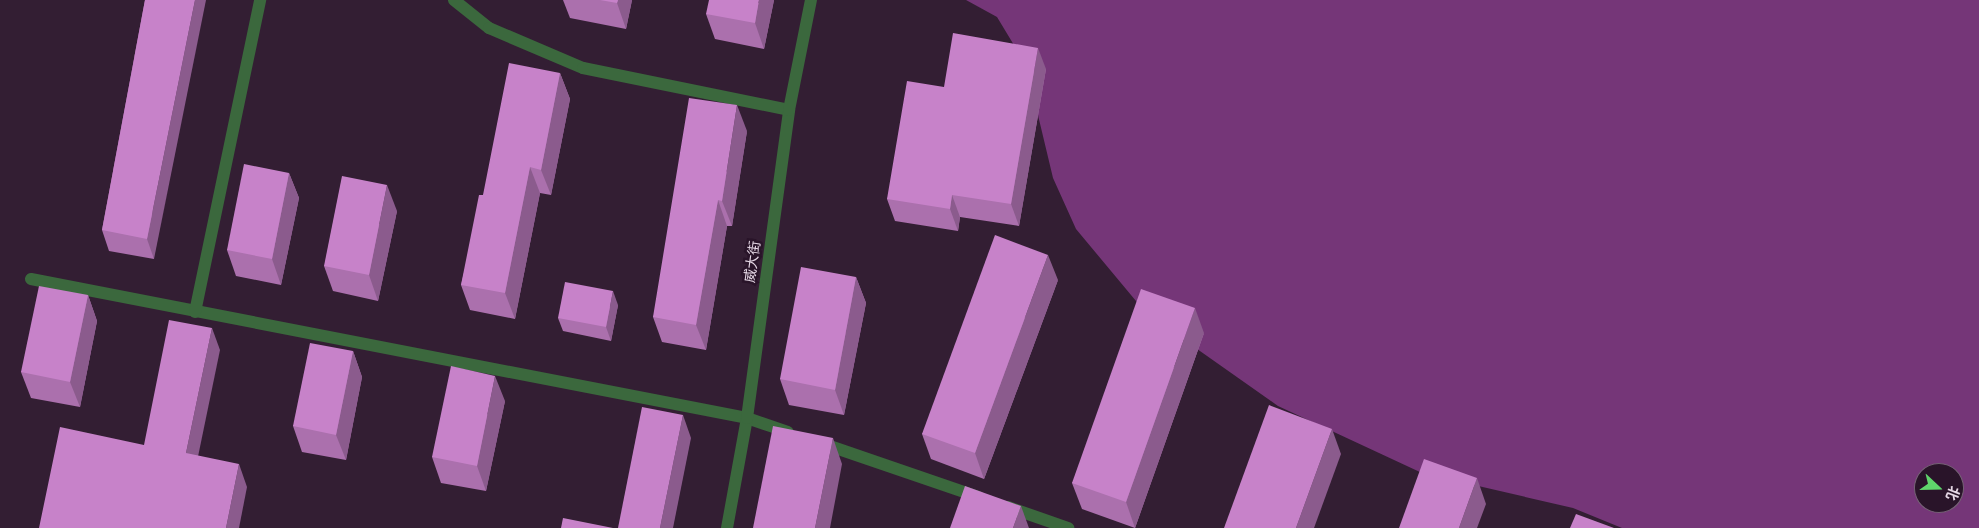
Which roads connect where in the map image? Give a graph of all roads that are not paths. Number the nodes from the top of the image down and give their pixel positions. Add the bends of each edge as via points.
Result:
1 (260, 0) edge
2 (454, 0) edge
3 (811, 0) edge
4 (790, 110) junction
5 (31, 279) dead end
6 (195, 312) junction
7 (747, 418) junction
8 (727, 528) edge
9 (1068, 528) edge

1 - 6 street
2 - 4 street via 489,28 584,68
3 - 4 street, 威大街
4 - 7 street, 威大街
5 - 6 street
6 - 7 street
7 - 8 street, 威大街
7 - 9 street

